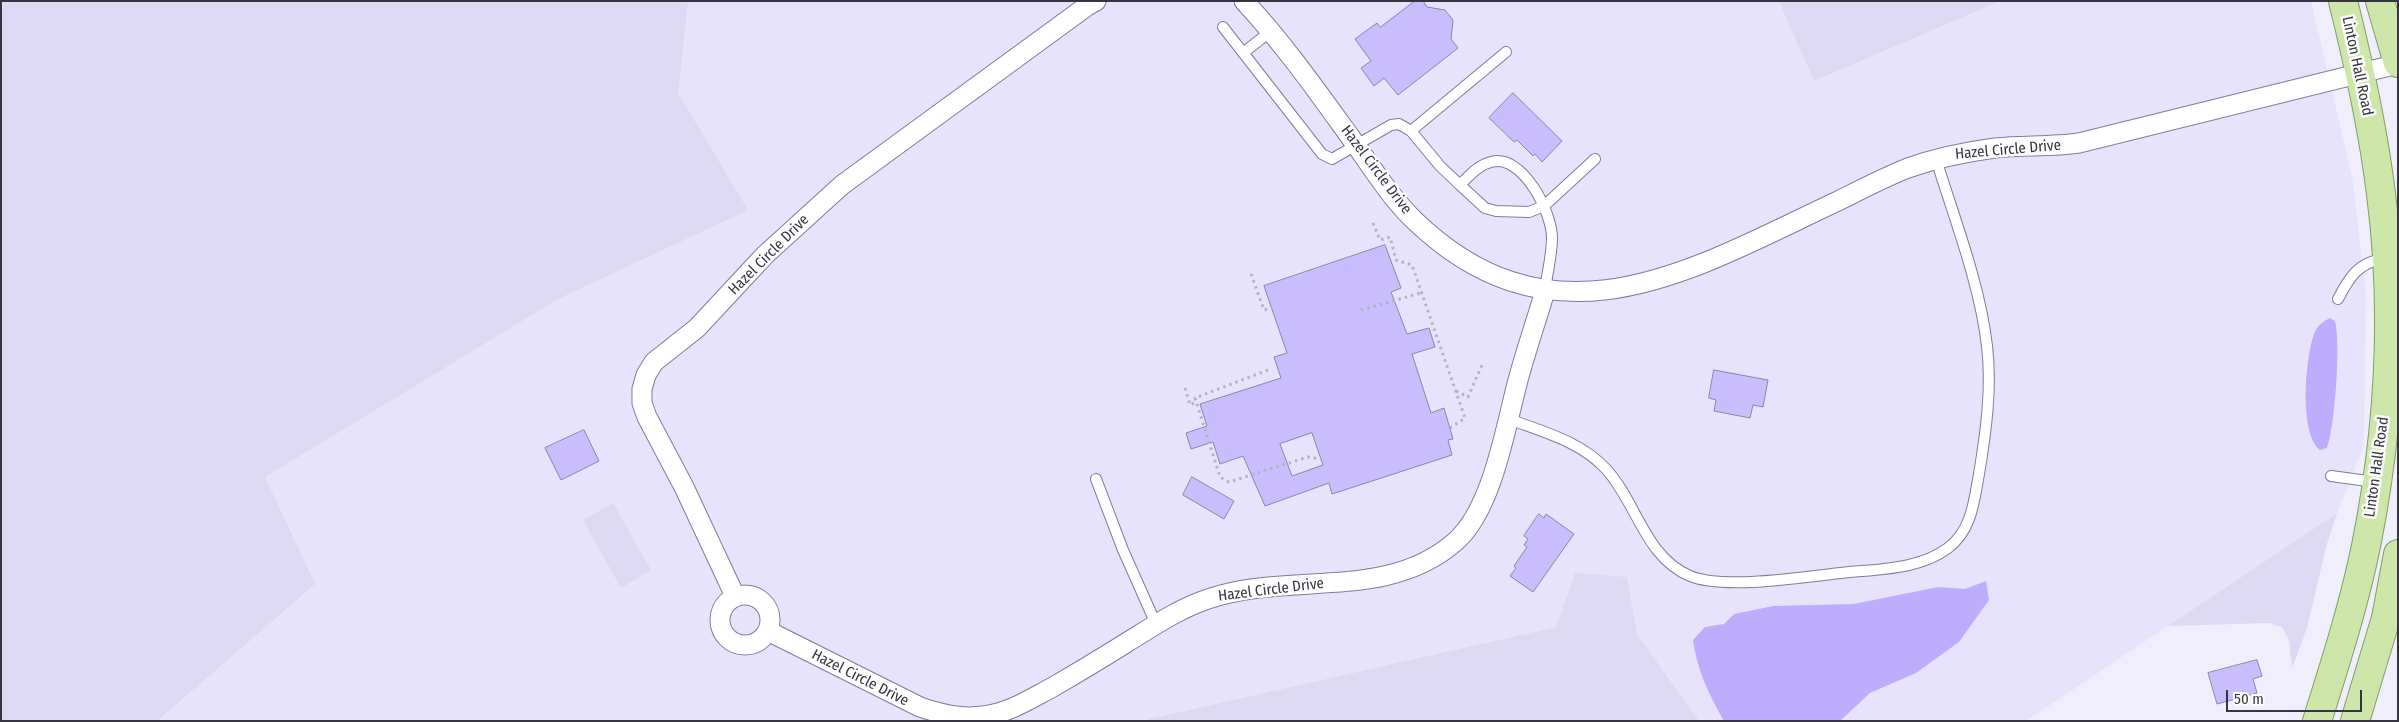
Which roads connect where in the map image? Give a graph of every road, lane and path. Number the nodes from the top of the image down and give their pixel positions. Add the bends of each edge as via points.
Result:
1 (1096, 1) edge
2 (1244, 1) edge
3 (2343, 1) edge
4 (2380, 1) edge
5 (1223, 27) dead end
6 (1271, 31) junction
7 (1506, 52) dead end
8 (1243, 53) junction
9 (2398, 63) edge
10 (2360, 72) junction
11 (1411, 131) junction
12 (1356, 146) junction
13 (1595, 159) dead end
14 (1936, 159) junction
15 (1460, 185) junction
16 (1544, 206) junction
17 (1373, 223) dead end
18 (2386, 258) junction
19 (1251, 274) dead end
20 (1545, 291) junction
21 (1421, 292) junction
22 (2338, 300) dead end
23 (1272, 308) dead end
24 (1361, 310) dead end
25 (1482, 366) dead end
26 (1268, 370) dead end
27 (1185, 388) dead end
28 (1455, 391) junction
29 (1196, 402) junction
30 (1509, 419) junction
31 (1450, 428) dead end
32 (1321, 459) dead end
33 (2331, 476) dead end
34 (1096, 479) dead end
35 (2376, 482) junction
36 (2398, 554) edge
37 (735, 596) junction
38 (1156, 624) junction
39 (768, 632) junction
40 (2317, 721) edge
41 (2355, 721) edge

1 - 37 street, Hazel Circle Drive via 842,185 765,255 697,328 654,362 646,374 642,396 647,417 684,486
2 - 6 street, Hazel Circle Drive
3 - 10 main road, Linton Hall Road
4 - 9 main road
5 - 8 lane
6 - 8 lane
6 - 12 street, Hazel Circle Drive via 1303,70
7 - 11 lane
8 - 12 lane via 1322,154 1332,158
9 - 10 street, Hazel Circle Drive
10 - 14 street, Hazel Circle Drive via 2079,143 1997,148
10 - 18 main road, Linton Hall Road via 2381,195
11 - 12 lane via 1398,124 1391,125
11 - 15 lane
12 - 20 street, Hazel Circle Drive via 1396,201 1449,249 1478,266
13 - 16 lane
14 - 20 street, Hazel Circle Drive via 1904,170 1673,276 1604,291
14 - 30 lane via 1978,299 1989,377 1985,439 1973,509 1960,537 1939,554 1920,562 1804,577 1730,582 1702,580 1660,556 1621,488 1588,453 1568,441
15 - 16 lane via 1485,208 1496,211 1528,212
15 - 16 lane via 1480,166 1490,162 1506,163 1532,185
16 - 20 lane via 1552,237
17 - 21 path via 1380,240 1390,236 1396,260 1412,265
18 - 22 lane via 2359,267
18 - 35 main road, Linton Hall Road via 2389,338
19 - 23 path via 1264,310
20 - 30 street, Hazel Circle Drive
21 - 24 path
21 - 28 path
25 - 28 path via 1468,397
26 - 29 path via 1194,398
27 - 29 path via 1190,405
28 - 31 path via 1464,418
29 - 32 path via 1220,478 1229,482 1308,457
30 - 38 street, Hazel Circle Drive via 1480,510 1456,541 1434,558 1385,576 1236,592 1208,598
33 - 35 lane
34 - 38 lane
35 - 40 main road, Linton Hall Road via 2366,548
36 - 41 main road via 2386,618
37 - 39 street via 751,594 764,602 771,616
37 - 39 street via 721,612 721,627 725,635 747,645 756,643
38 - 39 street, Hazel Circle Drive via 1018,706 968,717 920,707

